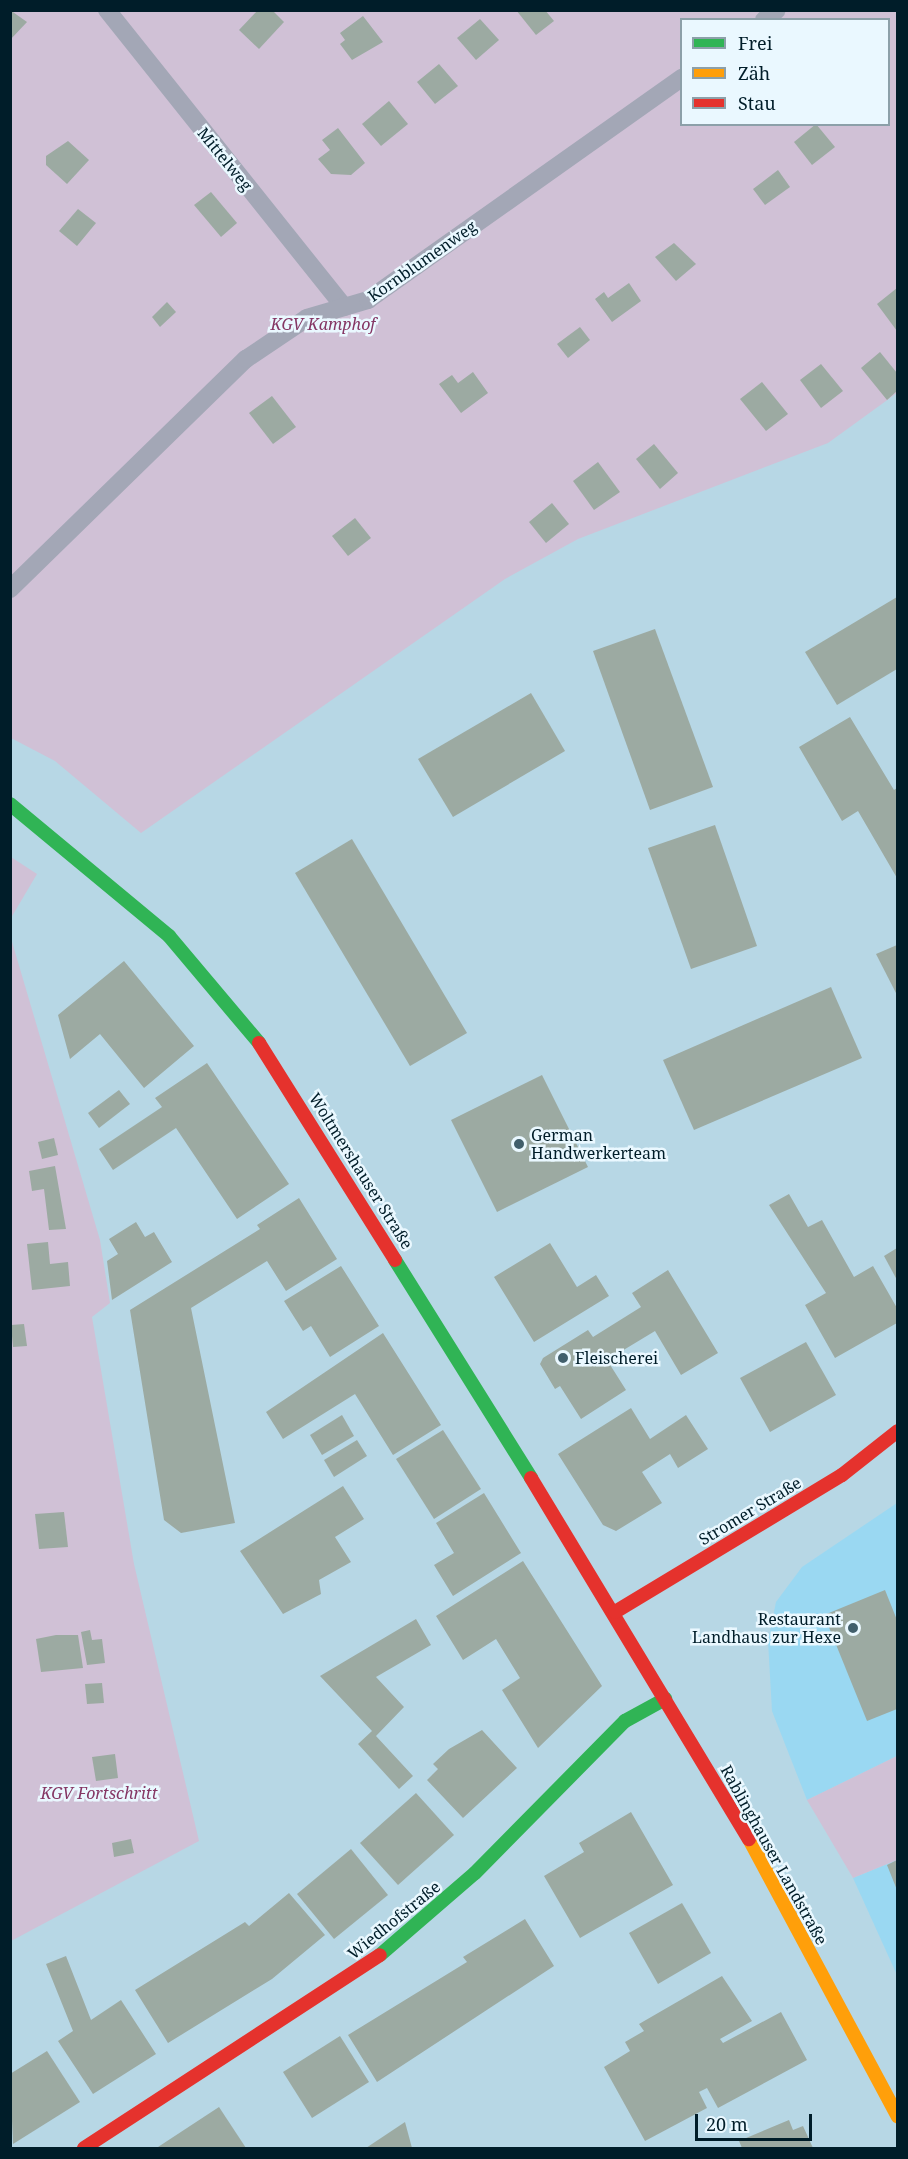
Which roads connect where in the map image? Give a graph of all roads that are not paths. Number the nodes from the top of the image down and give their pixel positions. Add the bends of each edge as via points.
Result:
1 (107, 10) edge
2 (680, 79) edge
3 (344, 307) junction
4 (10, 589) edge
5 (10, 804) edge
6 (897, 1431) edge
7 (615, 1612) junction
8 (665, 1699) junction
9 (897, 2117) edge
10 (84, 2148) edge

1 - 3 lane, Mittelweg
2 - 3 lane, Kornblumenweg via 368,300
3 - 4 lane, Kornblumenweg via 308,318 246,359
5 - 7 street, Woltmershauser Straße via 169,936 250,1030
6 - 7 street, Stromer Straße via 842,1475
7 - 8 street, Rablinghauser Landstraße
8 - 9 street, Rablinghauser Landstraße via 761,1860
8 - 10 street, Wiedhofstraße via 625,1721 475,1873 387,1951

